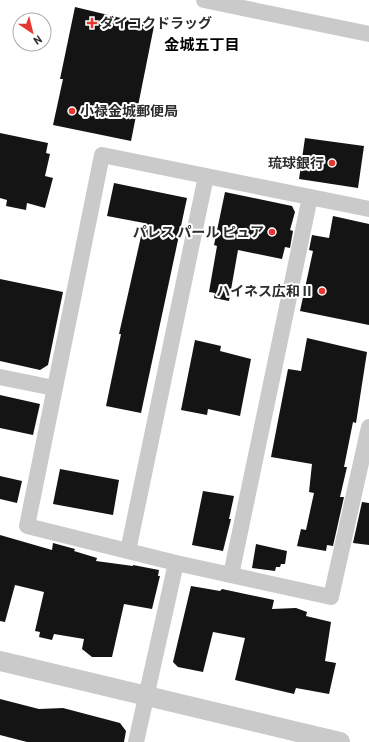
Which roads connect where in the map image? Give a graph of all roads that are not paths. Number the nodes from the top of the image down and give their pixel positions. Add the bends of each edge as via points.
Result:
1 (204, 0) edge
2 (369, 34) edge
3 (206, 176) junction
4 (310, 197) junction
5 (369, 209) edge
6 (0, 377) edge
7 (54, 388) junction
8 (369, 427) edge
9 (366, 452) edge
10 (128, 551) junction
11 (176, 563) junction
12 (231, 575) junction
13 (0, 661) edge
14 (147, 696) junction
15 (136, 742) edge
16 (340, 742) edge

1 - 2 street
3 - 4 street
3 - 7 street via 102,156
3 - 10 street
4 - 5 street
4 - 12 street
6 - 7 street
7 - 10 street via 27,526
8 - 9 street
9 - 12 street via 331,597
10 - 11 street
11 - 12 street
11 - 14 street
13 - 14 street
14 - 15 street
14 - 16 street

